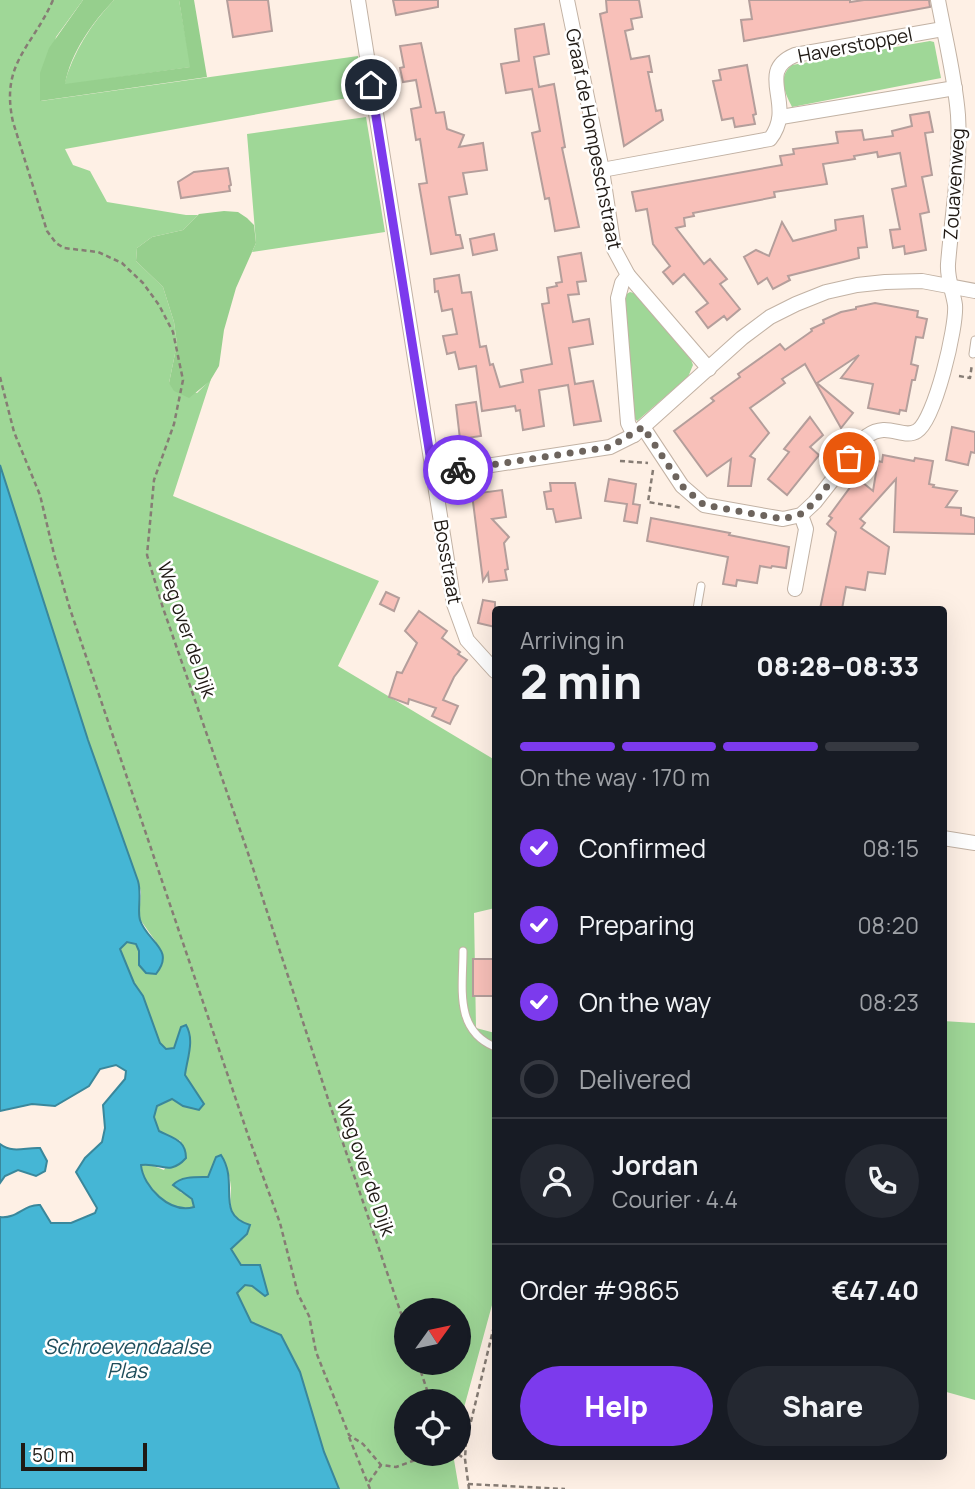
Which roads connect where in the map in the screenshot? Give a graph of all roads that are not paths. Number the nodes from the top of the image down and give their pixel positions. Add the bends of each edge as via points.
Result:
1 (358, 0) edge
2 (567, 0) edge
3 (938, 0) edge
4 (943, 29) junction
5 (955, 88) junction
6 (781, 117) junction
7 (602, 170) junction
8 (628, 275) junction
9 (949, 285) junction
10 (975, 291) edge
11 (975, 340) edge
12 (973, 354) road end
13 (709, 369) junction
14 (638, 431) junction
15 (433, 474) junction
16 (801, 514) junction
17 (701, 586) dead end
18 (794, 589) dead end
19 (698, 606) edge
20 (492, 668) edge
21 (947, 839) edge
22 (975, 843) edge
23 (463, 951) dead end
24 (492, 1045) edge

1 - 15 street, Bosstraat
2 - 7 street, Graaf de Hompeschstraat
3 - 4 street, Zouavenweg
4 - 5 street, Zouavenweg
4 - 6 street, Haverstoppel via 782,61 776,72
5 - 6 street
5 - 9 street, Zouavenweg via 959,169 947,266
6 - 7 street via 771,139
7 - 8 street, Graaf de Hompeschstraat via 614,249
8 - 13 street, Graaf de Hompeschstraat
8 - 14 street, Graaf de Hompeschstraat via 618,298 628,423
9 - 10 street
9 - 13 street via 886,282 826,292 770,317
9 - 16 street, Zouavenweg via 955,306 944,374 923,424 909,433 875,430
11 - 12 lane
13 - 14 street
14 - 15 street via 610,447
14 - 16 street via 682,486 704,505 783,519
15 - 20 street, Bosstraat via 454,604 467,640
16 - 18 street via 806,529
17 - 19 lane
21 - 22 street
23 - 24 lane via 463,1012 475,1036

